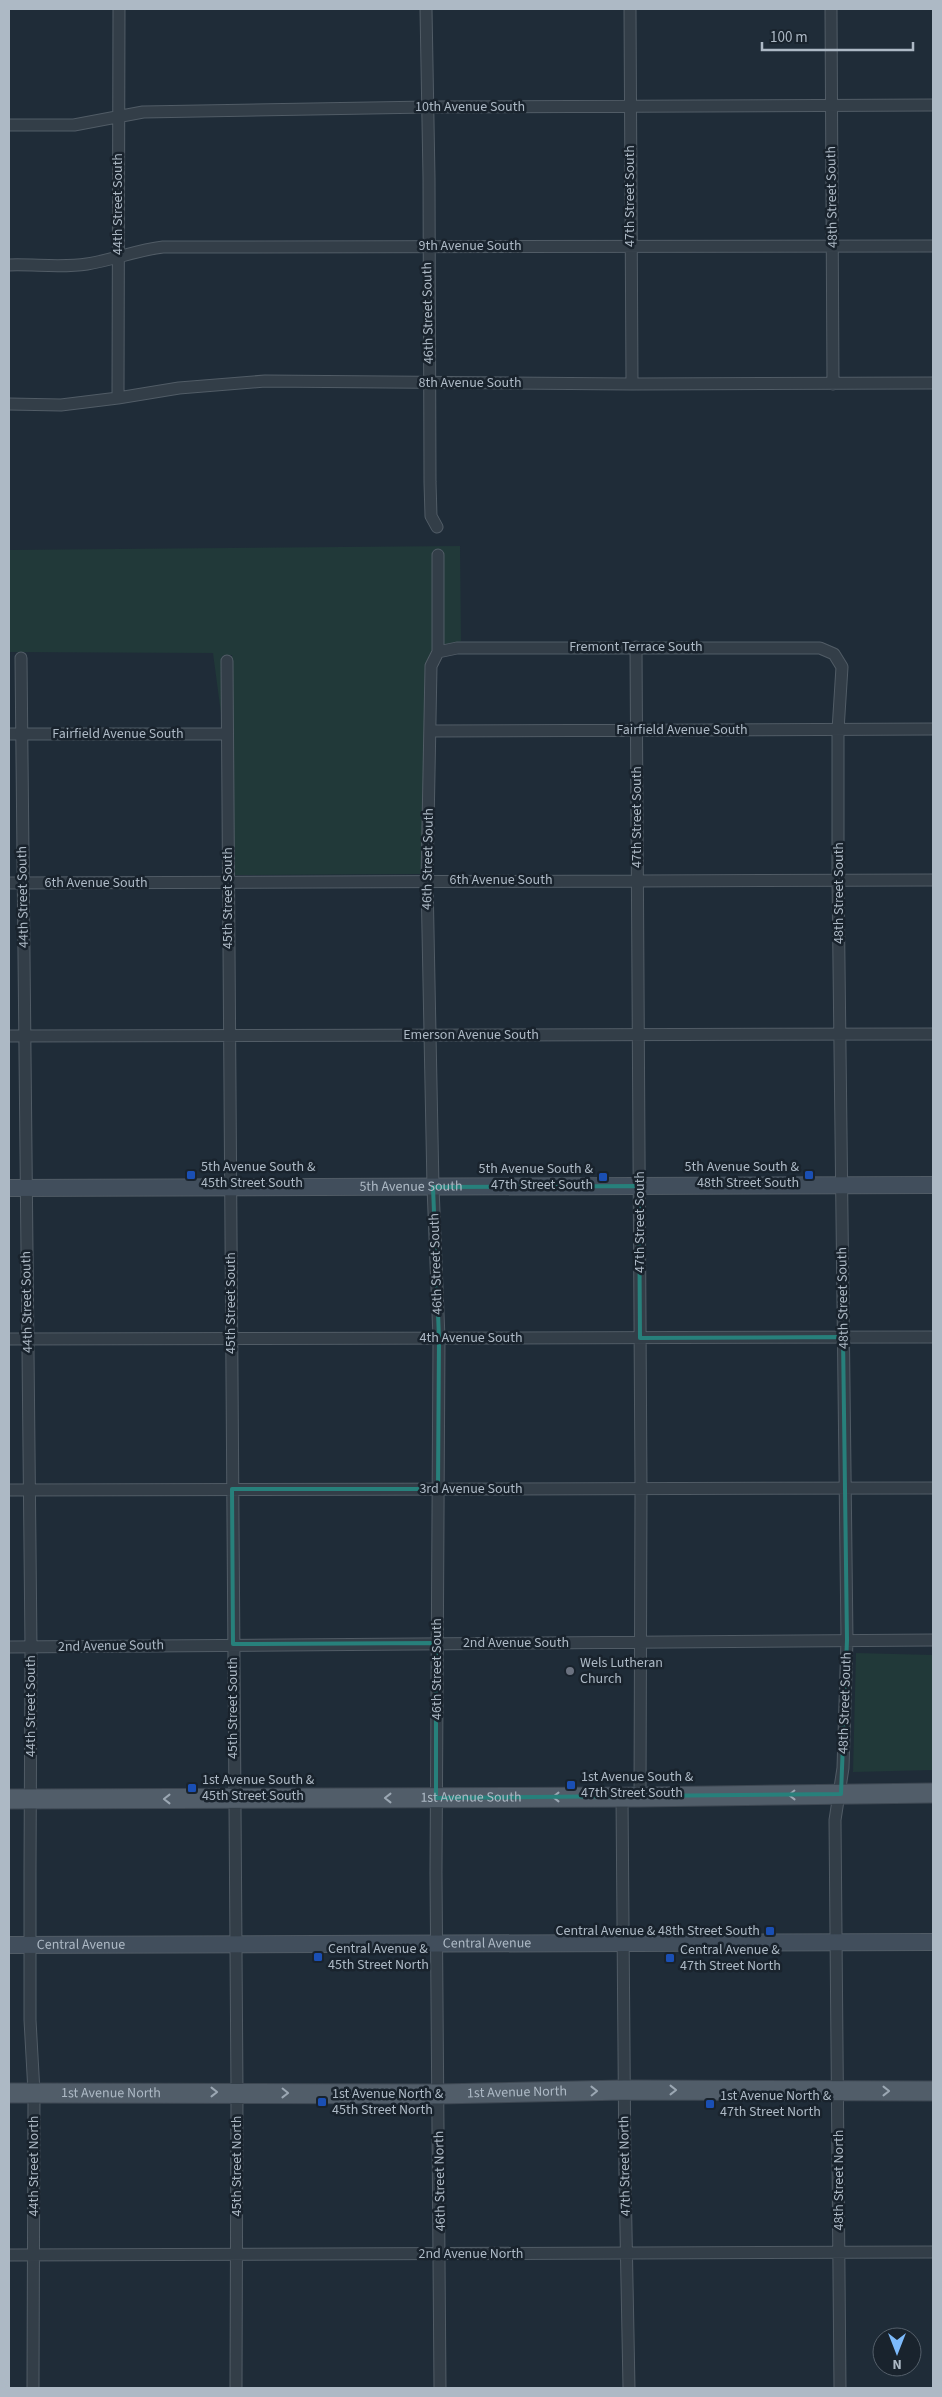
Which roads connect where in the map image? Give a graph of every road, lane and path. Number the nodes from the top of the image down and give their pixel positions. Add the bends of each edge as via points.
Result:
1 (119, 9) edge
2 (426, 9) edge
3 (630, 9) edge
4 (831, 9) edge
5 (933, 105) edge
6 (631, 106) junction
7 (831, 106) junction
8 (428, 107) junction
9 (118, 117) junction
10 (9, 126) edge
11 (428, 245) junction
12 (833, 246) junction
13 (933, 246) edge
14 (630, 247) junction
15 (118, 258) junction
16 (9, 264) edge
17 (429, 382) junction
18 (933, 383) edge
19 (632, 384) junction
20 (833, 384) junction
21 (118, 398) junction
22 (9, 404) edge
23 (437, 527) dead end
24 (438, 555) dead end
25 (636, 647) junction
26 (438, 652) junction
27 (834, 654) joint
28 (21, 658) dead end
29 (227, 661) dead end
30 (933, 729) edge
31 (636, 730) junction
32 (838, 730) junction
33 (431, 731) junction
34 (9, 734) edge
35 (21, 734) junction
36 (227, 734) junction
37 (427, 880) junction
38 (637, 880) junction
39 (838, 880) junction
40 (933, 880) edge
41 (228, 882) junction
42 (9, 883) edge
43 (23, 883) junction
44 (840, 1034) junction
45 (933, 1034) edge
46 (429, 1035) junction
47 (638, 1035) junction
48 (9, 1036) edge
49 (24, 1036) junction
50 (229, 1036) junction
51 (842, 1185) junction
52 (933, 1185) edge
53 (639, 1186) junction
54 (433, 1187) junction
55 (9, 1188) edge
56 (26, 1188) junction
57 (230, 1188) junction
58 (843, 1337) junction
59 (933, 1337) edge
60 (439, 1338) junction
61 (640, 1338) junction
62 (9, 1339) edge
63 (28, 1339) junction
64 (231, 1339) junction
65 (641, 1488) junction
66 (844, 1488) junction
67 (933, 1488) edge
68 (232, 1489) junction
69 (438, 1489) junction
70 (9, 1490) edge
71 (30, 1490) junction
72 (847, 1640) junction
73 (933, 1640) edge
74 (436, 1643) junction
75 (640, 1643) junction
76 (233, 1644) junction
77 (9, 1647) edge
78 (31, 1647) junction
79 (933, 1793) edge
80 (841, 1794) junction
81 (631, 1797) junction
82 (436, 1798) junction
83 (9, 1799) edge
84 (30, 1799) junction
85 (234, 1799) junction
86 (933, 1942) edge
87 (836, 1943) junction
88 (235, 1944) junction
89 (436, 1944) junction
90 (624, 1944) junction
91 (9, 1945) edge
92 (31, 1945) junction
93 (624, 2090) junction
94 (838, 2091) junction
95 (933, 2091) edge
96 (34, 2092) junction
97 (236, 2092) junction
98 (9, 2093) edge
99 (439, 2094) junction
100 (839, 2252) junction
101 (933, 2252) edge
102 (440, 2254) junction
103 (627, 2254) junction
104 (9, 2255) edge
105 (34, 2255) junction
106 (237, 2255) junction
107 (33, 2388) edge
108 (236, 2388) edge
109 (440, 2388) edge
110 (629, 2388) edge
111 (840, 2388) edge

1 - 9 street, 44th Street South
2 - 8 street, 46th Street South
3 - 6 street, 47th Street South
4 - 7 street, 48th Street South
5 - 7 street, 10th Avenue South
6 - 7 street, 10th Avenue South
6 - 8 street, 10th Avenue South
6 - 14 street, 47th Street South
7 - 12 street, 48th Street South
8 - 9 street, 10th Avenue South via 143,112
8 - 11 street, 46th Street South
9 - 10 street, 10th Avenue South via 74,126
9 - 15 street, 44th Street South
11 - 14 street, 9th Avenue South
11 - 15 street, 9th Avenue South via 163,247 139,250
11 - 17 street, 46th Street South
12 - 13 street, 9th Avenue South
12 - 14 street, 9th Avenue South
12 - 20 street, 48th Street South
14 - 19 street, 47th Street South
15 - 16 street, 9th Avenue South via 85,264
15 - 21 street, 44th Street South
17 - 19 street, 8th Avenue South
17 - 21 street, 8th Avenue South via 265,381 179,388
17 - 23 street, 46th Street South via 431,516
18 - 20 street, 8th Avenue South
19 - 20 street, 8th Avenue South
21 - 22 street, 8th Avenue South via 61,405
24 - 26 street, 46th Street South
25 - 26 street, Fremont Terrace South via 457,648
25 - 27 street, Fremont Terrace South via 820,648
25 - 31 street, 47th Street South
26 - 33 street, 46th Street South via 431,666
27 - 32 street, 48th Street South via 842,667
28 - 35 street, 44th Street South
29 - 36 street, 45th Street South
30 - 32 street, Fairfield Avenue South
31 - 32 street, Fairfield Avenue South
31 - 33 street, Fairfield Avenue South
31 - 38 street, 47th Street South
32 - 39 street, 48th Street South
33 - 37 street, 46th Street South
34 - 35 street, Fairfield Avenue South
35 - 36 street, Fairfield Avenue South
35 - 43 street, 44th Street South
36 - 41 street, 45th Street South
37 - 38 street, 6th Avenue South
37 - 41 street, 6th Avenue South
37 - 46 street, 46th Street South
38 - 39 street, 6th Avenue South
38 - 47 street, 47th Street South
39 - 40 street, 6th Avenue South
39 - 44 street, 48th Street South
41 - 43 street, 6th Avenue South
41 - 50 street, 45th Street South
42 - 43 street, 6th Avenue South
43 - 49 street, 44th Street South
44 - 45 street, Emerson Avenue South
44 - 47 street, Emerson Avenue South
44 - 51 street, 48th Street South
46 - 47 street, Emerson Avenue South
46 - 50 street, Emerson Avenue South
46 - 54 street, 46th Street South
47 - 53 street, 47th Street South
48 - 49 street, Emerson Avenue South
49 - 50 street, Emerson Avenue South
49 - 56 street, 44th Street South
50 - 57 street, 45th Street South
51 - 52 main road, 5th Avenue South
51 - 53 main road, 5th Avenue South
51 - 58 street, 48th Street South
53 - 54 main road, 5th Avenue South
53 - 61 street, 47th Street South
54 - 57 main road, 5th Avenue South
54 - 60 street, 46th Street South
55 - 56 main road, 5th Avenue South
56 - 57 main road, 5th Avenue South
56 - 63 street, 44th Street South
57 - 64 street, 45th Street South
58 - 59 street, 4th Avenue South
58 - 61 street, 4th Avenue South
58 - 66 street, 48th Street South
60 - 61 street, 4th Avenue South
60 - 64 street, 4th Avenue South
60 - 69 street, 46th Street South
61 - 65 street, 47th Street South
62 - 63 street, 4th Avenue South
63 - 64 street, 4th Avenue South
63 - 71 street, 44th Street South
64 - 68 street, 45th Street South
65 - 66 street, 3rd Avenue South
65 - 69 street, 3rd Avenue South
65 - 75 street, 47th Street South
66 - 67 street, 3rd Avenue South
66 - 72 street, 48th Street South
68 - 69 street, 3rd Avenue South
68 - 71 street, 3rd Avenue South
68 - 76 street, 45th Street South
69 - 74 street, 46th Street South
70 - 71 street, 3rd Avenue South
71 - 78 street, 44th Street South
72 - 73 street, 2nd Avenue South
72 - 75 street, 2nd Avenue South
72 - 80 street, 48th Street South
74 - 75 street, 2nd Avenue South
74 - 76 street, 2nd Avenue South
74 - 82 street, 46th Street South
75 - 81 street, 47th Street South
76 - 78 street, 2nd Avenue South
76 - 85 street, 45th Street South
77 - 78 street, 2nd Avenue South
78 - 84 street, 44th Street South
79 - 80 main road, 1st Avenue South
80 -> 81 main road, 1st Avenue South
80 - 87 street, 48th Street South via 835,1820
81 -> 82 main road, 1st Avenue South
81 - 90 street, 47th Street South
82 -> 85 main road, 1st Avenue South
82 - 89 street, 46th Street South
83 - 84 main road, 1st Avenue South
85 -> 84 main road, 1st Avenue South
84 - 92 street, 44th Street South
85 - 88 street, 45th Street South
86 - 87 main road, Central Avenue
87 - 90 main road, Central Avenue
87 - 94 street, 48th Street North
88 - 89 main road, Central Avenue
88 - 92 main road, Central Avenue
88 - 97 street, 45th Street North
89 - 90 main road, Central Avenue
89 - 99 street, 46th Street North
90 - 93 street, 47th Street North
91 - 92 main road, Central Avenue
92 - 96 street, 44th Street North via 30,2020
93 -> 94 main road, 1st Avenue North
99 -> 93 main road, 1st Avenue North
93 - 103 street, 47th Street North
94 -> 95 main road, 1st Avenue North
94 - 100 street, 48th Street North
96 -> 97 main road, 1st Avenue North
96 - 98 main road, 1st Avenue North
96 - 105 street, 44th Street North
97 -> 99 main road, 1st Avenue North
97 - 106 street, 45th Street North
99 - 102 street, 46th Street North
100 - 101 street, 2nd Avenue North
100 - 103 street, 2nd Avenue North
100 - 111 street, 48th Street North
102 - 103 street, 2nd Avenue North
102 - 106 street, 2nd Avenue North
102 - 109 street, 46th Street North
103 - 110 street, 47th Street North
104 - 105 street, 2nd Avenue North
105 - 106 street, 2nd Avenue North
105 - 107 street, 44th Street North
106 - 108 street, 45th Street North

